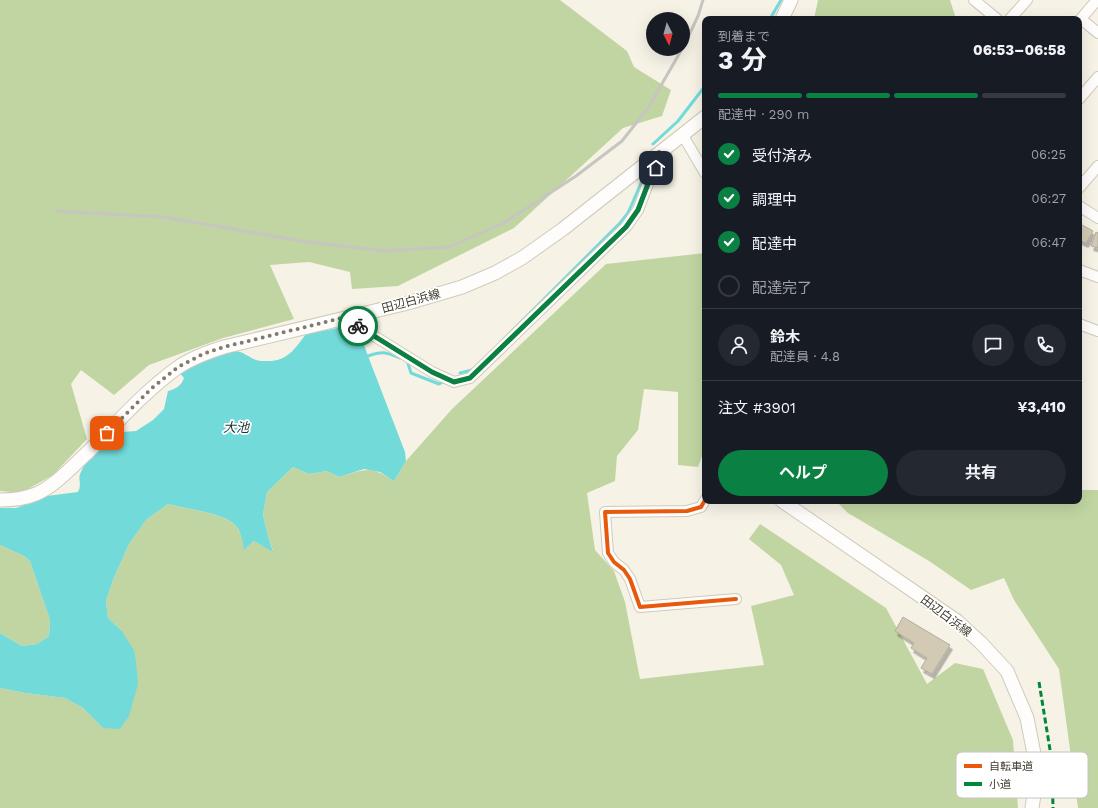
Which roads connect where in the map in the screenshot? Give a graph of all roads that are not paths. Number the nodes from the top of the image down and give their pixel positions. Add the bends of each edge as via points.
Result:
1 (791, 0) edge
2 (974, 0) edge
3 (1027, 0) edge
4 (1097, 0) edge
5 (783, 16) edge
6 (993, 16) edge
7 (1013, 16) edge
8 (1082, 18) edge
9 (1082, 21) edge
10 (1098, 33) edge
11 (1098, 77) edge
12 (1082, 96) edge
13 (702, 119) edge
14 (682, 134) junction
15 (659, 152) junction
16 (1098, 166) edge
17 (702, 168) edge
18 (1082, 185) edge
19 (1082, 208) edge
20 (1098, 218) edge
21 (1082, 271) edge
22 (1098, 277) edge
23 (346, 317) junction
24 (1082, 325) edge
25 (1098, 331) edge
26 (0, 500) edge
27 (703, 504) edge
28 (786, 504) edge
29 (736, 599) dead end
30 (1034, 752) edge
31 (1034, 798) edge
32 (1032, 808) edge

1 - 5 main road
2 - 6 street
3 - 7 street
4 - 8 street
9 - 10 street
11 - 12 street
13 - 14 main road, 田辺白浜線
14 - 15 main road, 田辺白浜線
14 - 17 street
15 - 23 main road, 田辺白浜線 via 563,229 522,258 462,287
15 - 23 street via 661,159 651,176 638,210 626,227 470,378 454,382 432,372
16 - 18 street
19 - 20 street
21 - 22 street
23 - 26 main road, 田辺白浜線 via 224,347 178,367 152,388 73,467 54,482 37,494
24 - 25 street
27 - 29 street via 701,507 687,511 605,512 608,553 630,579 640,607
28 - 30 main road, 田辺白浜線 via 957,621 981,643 1007,671 1027,718
31 - 32 main road, 田辺白浜線

